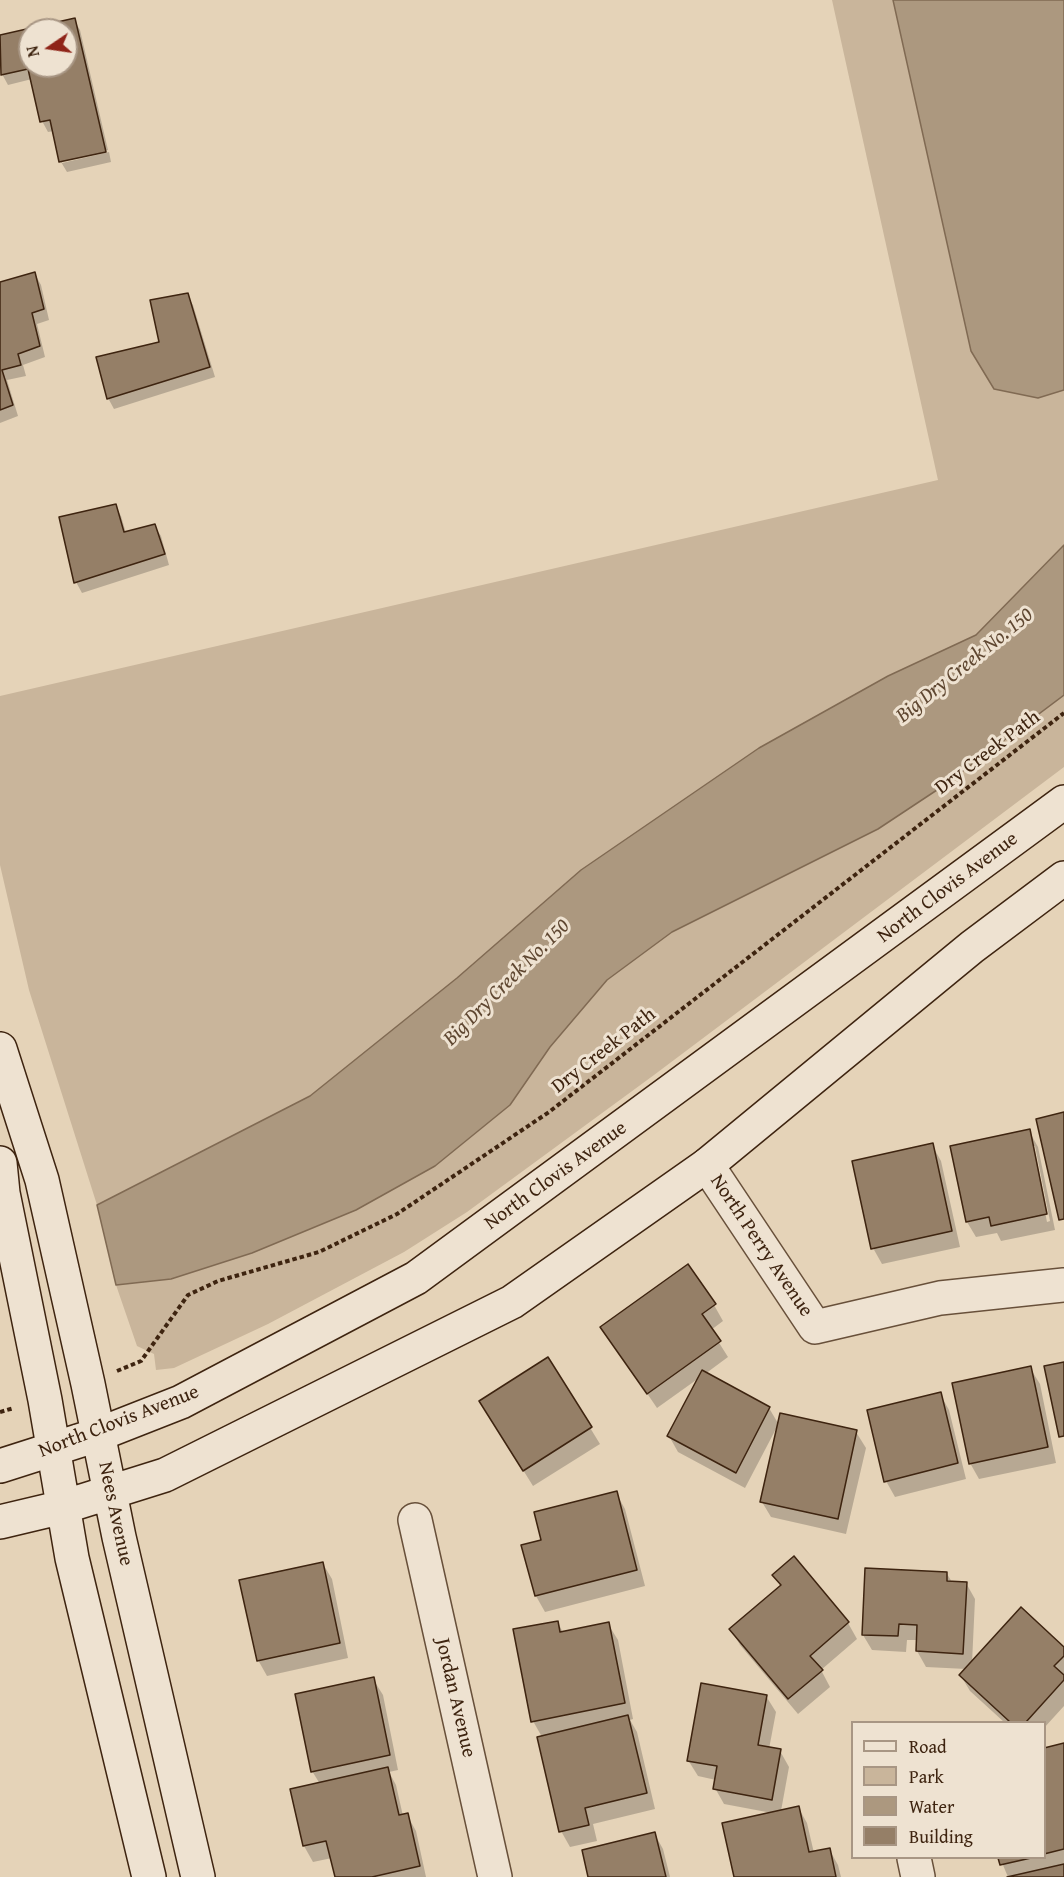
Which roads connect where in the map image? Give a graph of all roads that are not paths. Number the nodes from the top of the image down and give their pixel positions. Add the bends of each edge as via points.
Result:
1 (1064, 802) edge
2 (1064, 878) edge
3 (0, 1049) edge
4 (0, 1163) edge
5 (707, 1165) junction
6 (1064, 1285) edge
7 (98, 1435) junction
8 (53, 1450) junction
9 (0, 1466) edge
10 (110, 1493) junction
11 (63, 1508) junction
12 (415, 1520) dead end
13 (0, 1522) edge
14 (914, 1859) edge
15 (149, 1877) edge
16 (198, 1877) edge
17 (495, 1877) edge
18 (918, 1877) edge

1 - 7 main road, North Clovis Avenue via 416,1278 181,1402
2 - 5 main road via 972,947
3 - 7 main road, Nees Avenue via 42,1180
4 - 8 main road
5 - 6 main road, North Perry Avenue via 815,1327 940,1298
5 - 10 main road via 512,1302 192,1463
7 - 8 main road, North Clovis Avenue
7 - 10 main road, Nees Avenue
8 - 9 main road, North Clovis Avenue
8 - 11 main road
10 - 11 main road
10 - 16 main road, Nees Avenue
11 - 13 main road
11 - 15 main road
12 - 17 main road, Jordan Avenue
14 - 18 main road

